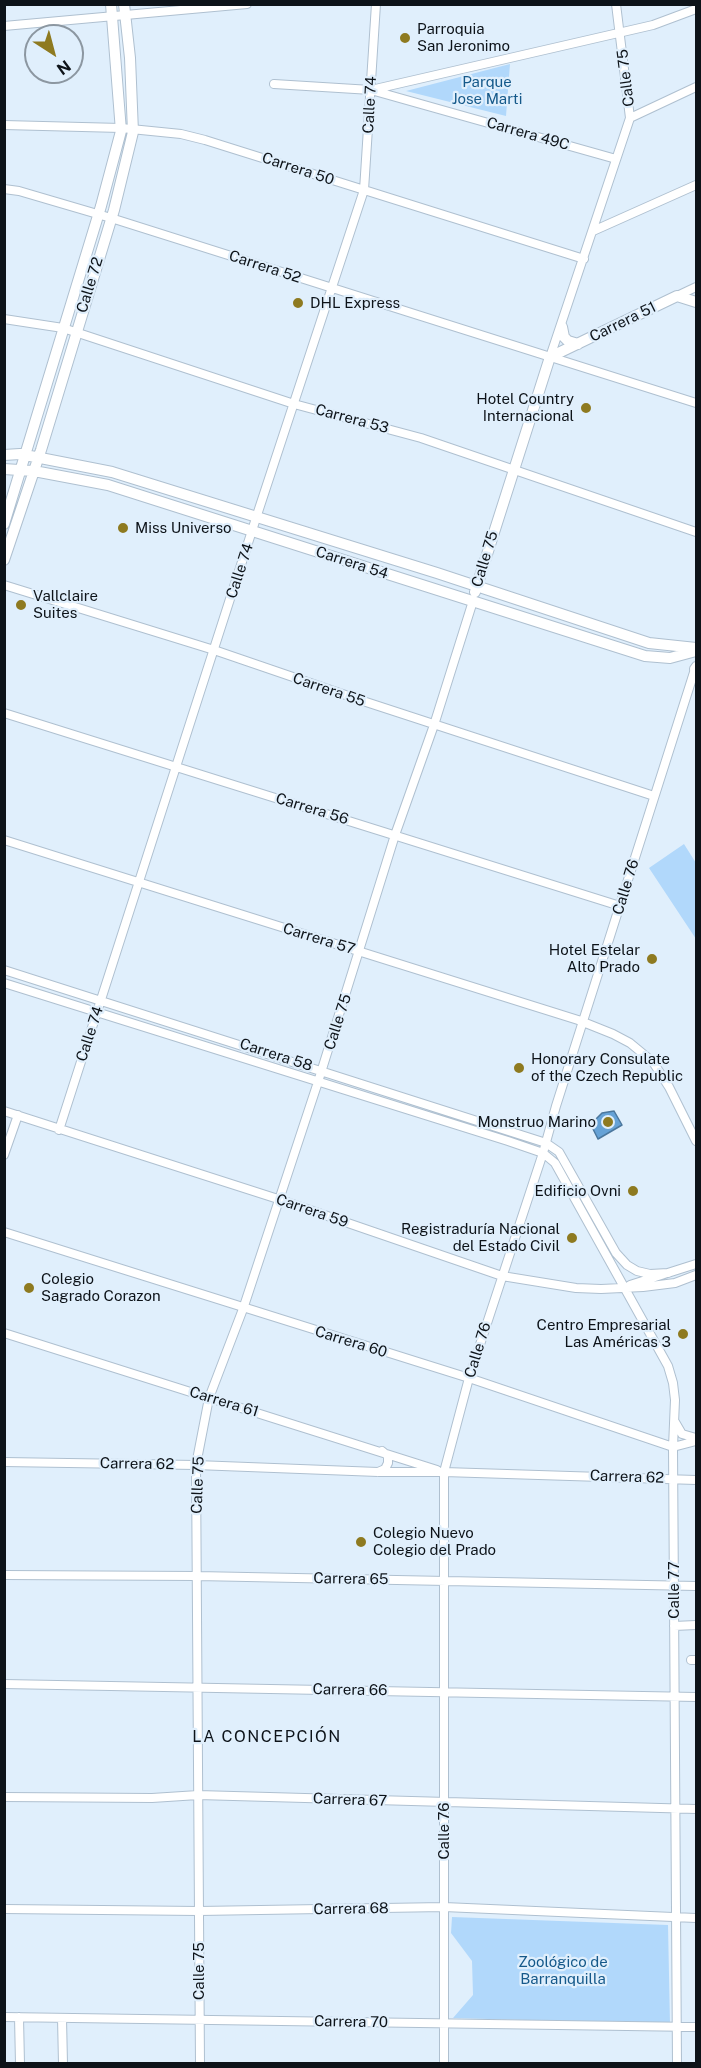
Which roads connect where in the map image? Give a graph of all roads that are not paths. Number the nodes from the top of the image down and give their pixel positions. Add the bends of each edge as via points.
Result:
1 (247, 4) edge
2 (376, 4) edge
3 (616, 4) edge
4 (696, 9) edge
5 (112, 10) edge
6 (125, 10) edge
7 (4, 26) edge
8 (620, 33) junction
9 (274, 84) dead end
10 (696, 87) edge
11 (371, 90) junction
12 (630, 118) junction
13 (4, 125) edge
14 (121, 128) junction
15 (134, 129) junction
16 (616, 159) junction
17 (696, 185) edge
18 (4, 189) edge
19 (364, 190) junction
20 (98, 215) junction
21 (111, 218) junction
22 (593, 231) junction
23 (584, 259) junction
24 (696, 287) edge
25 (332, 288) junction
26 (677, 296) junction
27 (696, 302) edge
28 (4, 319) edge
29 (562, 327) junction
30 (63, 328) junction
31 (76, 332) junction
32 (578, 344) junction
33 (550, 357) junction
34 (696, 403) edge
35 (294, 404) junction
36 (4, 454) edge
37 (25, 455) junction
38 (38, 457) junction
39 (4, 469) edge
40 (21, 469) junction
41 (515, 470) junction
42 (34, 471) junction
43 (140, 481) junction
44 (137, 494) junction
45 (256, 517) junction
46 (4, 524) edge
47 (253, 531) junction
48 (696, 532) edge
49 (358, 549) junction
50 (4, 560) edge
51 (354, 564) junction
52 (4, 585) edge
53 (477, 587) junction
54 (473, 601) junction
55 (577, 619) junction
56 (573, 634) junction
57 (214, 650) junction
58 (696, 650) edge
59 (696, 667) edge
60 (4, 713) edge
61 (434, 725) junction
62 (176, 767) junction
63 (654, 796) junction
64 (395, 836) junction
65 (4, 840) edge
66 (139, 882) junction
67 (620, 906) junction
68 (360, 952) junction
69 (4, 970) edge
70 (4, 983) edge
71 (101, 1000) junction
72 (97, 1011) junction
73 (584, 1022) junction
74 (322, 1070) junction
75 (318, 1082) junction
76 (442, 1109) junction
77 (4, 1111) edge
78 (451, 1112) junction
79 (18, 1115) junction
80 (439, 1120) junction
81 (448, 1123) junction
82 (59, 1130) junction
83 (696, 1141) edge
84 (546, 1143) junction
85 (543, 1153) junction
86 (4, 1155) edge
87 (278, 1199) junction
88 (4, 1232) edge
89 (696, 1264) edge
90 (668, 1273) junction
91 (696, 1275) edge
92 (502, 1276) junction
93 (624, 1287) junction
94 (243, 1309) junction
95 (4, 1333) edge
96 (469, 1378) junction
97 (209, 1398) junction
98 (675, 1421) junction
99 (696, 1440) edge
100 (673, 1447) junction
101 (382, 1451) junction
102 (4, 1462) edge
103 (196, 1465) junction
104 (378, 1472) junction
105 (444, 1472) junction
106 (673, 1479) junction
107 (696, 1480) edge
108 (4, 1575) edge
109 (197, 1576) junction
110 (443, 1581) junction
111 (696, 1586) edge
112 (674, 1587) junction
113 (696, 1625) edge
114 (674, 1626) junction
115 (4, 1684) edge
116 (198, 1687) junction
117 (443, 1692) junction
118 (674, 1696) junction
119 (696, 1697) edge
120 (198, 1796) junction
121 (4, 1797) edge
122 (444, 1802) junction
123 (675, 1809) junction
124 (696, 1809) edge
125 (444, 1907) junction
126 (4, 1909) edge
127 (199, 1911) junction
128 (676, 1918) junction
129 (696, 1918) edge
130 (4, 2017) edge
131 (19, 2017) junction
132 (62, 2018) junction
133 (200, 2020) junction
134 (444, 2023) junction
135 (676, 2027) junction
136 (696, 2027) edge
137 (20, 2064) edge
138 (63, 2064) edge
139 (200, 2064) edge
140 (444, 2064) edge
141 (676, 2064) edge

1 - 6 street
2 - 11 street, Calle 74
3 - 8 street, Calle 75
4 - 8 street
5 - 6 street
5 - 7 street
5 - 14 main road, Calle 72
6 - 15 main road, Calle 72
8 - 11 street
8 - 12 street, Calle 75
9 - 11 street
10 - 12 street
11 - 16 street, Carrera 49C
11 - 19 street, Calle 74
12 - 16 street, Calle 75
13 - 14 street, Carrera 50
14 - 15 street, Carrera 50
14 - 20 main road, Calle 72
15 - 19 street, Carrera 50 via 205,140
15 - 21 main road, Calle 72
16 - 22 street, Calle 75
17 - 22 street
18 - 20 street, Carrera 52
19 - 23 street, Carrera 50
19 - 25 street, Calle 74
20 - 21 street, Carrera 52
20 - 30 main road, Calle 72
21 - 25 street, Carrera 52
21 - 31 main road, Calle 72
22 - 23 street, Calle 75
23 - 29 street, Calle 75
24 - 26 street, Carrera 51
25 - 33 street, Carrera 52
25 - 35 street, Calle 74
26 - 27 main road
26 - 32 main road, Carrera 51
28 - 30 street, Carrera 53
29 - 32 main road via 564,337
29 - 33 street, Calle 75
30 - 31 street, Carrera 53
30 - 37 main road, Calle 72
31 - 35 street, Carrera 53
31 - 38 main road, Calle 72
32 - 33 main road, Carrera 51
33 - 34 street, Carrera 52
33 - 41 main road, Calle 75
35 - 41 street, Carrera 53 via 421,438
35 - 45 street, Calle 74
36 - 37 main road, Carrera 54
37 - 38 main road, Carrera 54
37 - 40 main road, Calle 72
38 - 42 main road, Calle 72
38 - 43 main road, Carrera 54
39 - 40 main road, Carrera 54
40 - 42 main road, Carrera 54
40 - 46 main road, Calle 72
41 - 48 street, Carrera 53
41 - 53 main road, Calle 75
42 - 44 main road, Carrera 54
42 - 50 main road, Calle 72
43 - 44 main road
43 - 45 main road, Carrera 54
44 - 47 main road, Carrera 54
45 - 47 street, Calle 74
45 - 49 main road, Carrera 54
47 - 51 main road, Carrera 54
47 - 57 street, Calle 74
49 - 51 main road
49 - 53 main road, Carrera 54
51 - 54 main road, Carrera 54
52 - 57 street, Carrera 55
53 - 54 main road, Calle 75
53 - 55 main road, Carrera 54
54 - 56 main road, Carrera 54
54 - 61 street, Calle 75
55 - 56 main road
55 - 58 main road, Carrera 54 via 649,643
56 - 58 main road, Carrera 54 via 645,656 669,658
57 - 61 street, Carrera 55
57 - 62 street, Calle 74
59 - 63 street, Calle 76
60 - 62 street, Carrera 56
61 - 63 street, Carrera 55
61 - 64 street, Calle 75
62 - 64 street, Carrera 56
62 - 66 street, Calle 74
63 - 67 street, Calle 76
64 - 67 street, Carrera 56
64 - 68 street, Calle 75
65 - 66 street, Carrera 57
66 - 68 street, Carrera 57
66 - 71 street, Calle 74
67 - 73 street, Calle 76
68 - 73 street, Carrera 57
68 - 74 street, Calle 75
69 - 71 street, Carrera 58
70 - 72 street, Carrera 58
71 - 72 street, Calle 74
71 - 74 street, Carrera 58
72 - 75 street, Carrera 58
72 - 82 street, Calle 74
73 - 83 street, Carrera 57 via 630,1043 653,1062
73 - 84 street, Calle 76
74 - 75 street, Calle 75
74 - 76 street, Carrera 58
75 - 80 street, Carrera 58
75 - 87 street, Calle 75
76 - 78 street, Carrera 58
76 - 80 street
77 - 79 street, Carrera 59
78 - 81 street
78 - 84 street, Carrera 58
79 - 82 street, Carrera 59
79 - 86 street
80 - 81 street, Carrera 58
81 - 85 street, Carrera 58
82 - 87 street, Carrera 59
84 - 85 street, Calle 76
84 - 90 street via 560,1152 621,1259 637,1271
85 - 92 street, Calle 76
85 - 93 street, Calle 77 via 555,1164
87 - 92 street, Carrera 59
87 - 94 street, Calle 75
88 - 94 street, Carrera 60
89 - 90 street
90 - 93 street
91 - 93 street, Carrera 59 via 675,1283
92 - 93 street, Carrera 59 via 576,1288
92 - 96 street, Calle 76
93 - 98 street, Calle 77 via 668,1366 674,1383
94 - 96 street, Carrera 60
94 - 97 street, Calle 75
95 - 97 street, Carrera 61
96 - 100 street, Carrera 60
96 - 105 street, Calle 76
97 - 101 street, Carrera 61
97 - 103 street, Calle 75
98 - 99 street via 682,1434
98 - 100 street, Calle 77
99 - 100 street
100 - 106 street, Calle 77
101 - 104 street via 388,1463
101 - 105 street, Carrera 61
102 - 103 street, Carrera 62
103 - 104 street, Carrera 62
103 - 109 street, Calle 75
104 - 105 street, Carrera 62
105 - 106 street, Carrera 62
105 - 110 street, Calle 76
106 - 107 street, Carrera 62
106 - 112 street, Calle 77
108 - 109 street, Carrera 65
109 - 110 street, Carrera 65
109 - 116 street, Calle 75
110 - 112 street, Carrera 65
110 - 117 street, Calle 76
111 - 112 street, Carrera 65
112 - 114 street, Calle 77
113 - 114 street
114 - 118 street, Calle 77
115 - 116 street, Carrera 66
116 - 117 street, Carrera 66
116 - 120 street, Calle 75
117 - 118 street, Carrera 66
117 - 122 street, Calle 76
118 - 119 street, Carrera 66
118 - 123 street, Calle 77
120 - 121 street, Carrera 67
120 - 122 street, Carrera 67
120 - 127 street, Calle 75
122 - 123 street, Carrera 67
122 - 125 street, Calle 76
123 - 124 street, Carrera 67
123 - 128 street, Calle 77
125 - 127 street, Carrera 68
125 - 128 street, Carrera 68
125 - 134 street, Calle 76
126 - 127 street, Carrera 68
127 - 133 street, Calle 75
128 - 129 street, Carrera 68
128 - 135 street, Calle 77
130 - 131 street, Carrera 70
131 - 132 street, Carrera 70
131 - 137 street
132 - 133 street, Carrera 70
132 - 138 street
133 - 134 street, Carrera 70
133 - 139 street, Calle 75
134 - 135 street, Carrera 70
134 - 140 street, Calle 76
135 - 136 street, Carrera 70
135 - 141 street, Calle 77

